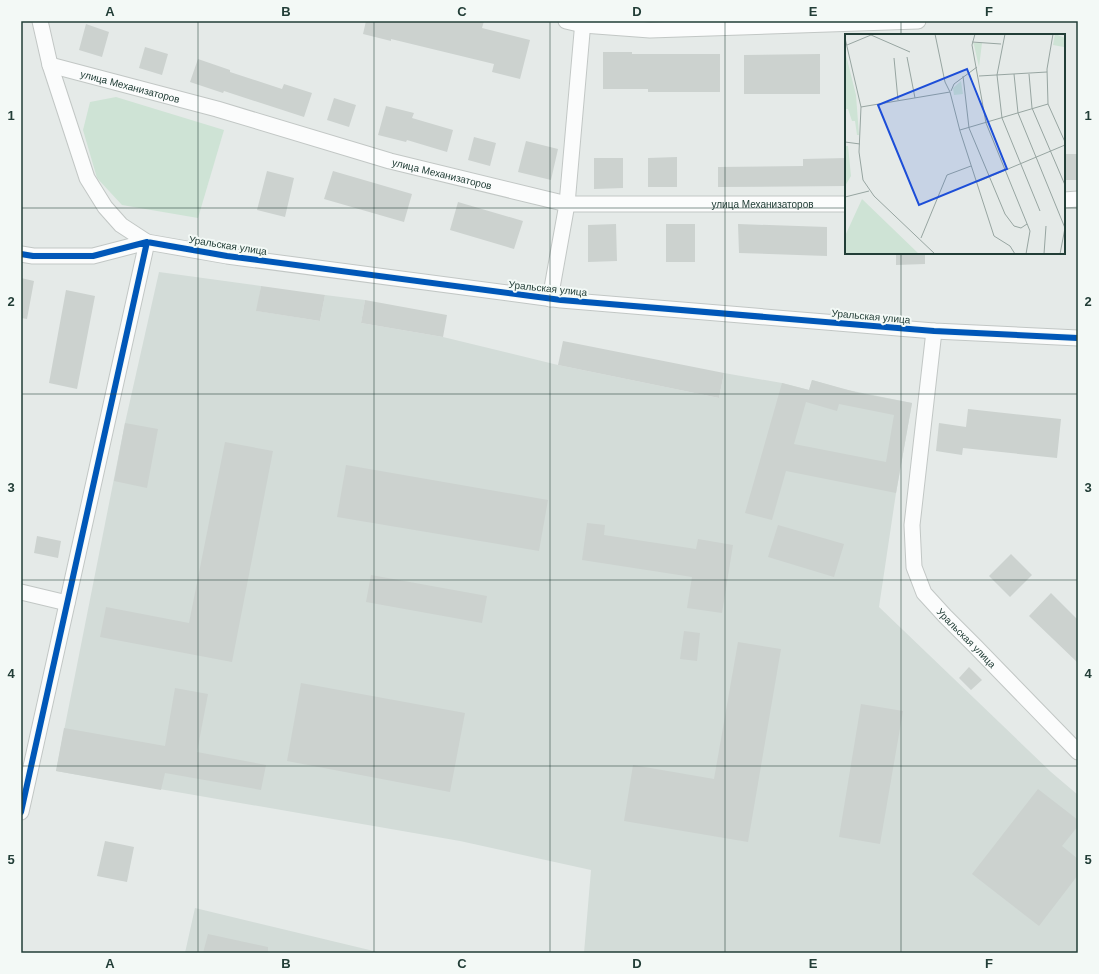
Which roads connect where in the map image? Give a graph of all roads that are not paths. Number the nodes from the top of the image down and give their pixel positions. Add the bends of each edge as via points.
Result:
1 (40, 21) edge
2 (566, 21) edge
3 (918, 21) edge
4 (583, 23) edge
5 (50, 65) junction
6 (1078, 199) edge
7 (1065, 200) edge
8 (567, 204) junction
9 (845, 204) edge
10 (147, 242) junction
11 (21, 254) edge
12 (550, 299) junction
13 (934, 331) junction
14 (1078, 338) edge
15 (21, 592) edge
16 (67, 603) junction
17 (1078, 752) edge
18 (25, 774) edge
19 (21, 812) edge

1 - 5 street
2 - 4 street
3 - 4 street via 650,30
4 - 8 street
5 - 8 street, улица Механизаторов via 217,109 390,161
5 - 10 street via 86,178 105,207 121,225
6 - 7 street
8 - 9 street, улица Механизаторов
8 - 12 street
10 - 11 street, Уральская улица via 93,256
10 - 12 street, Уральская улица via 227,256
10 - 16 street
12 - 13 street, Уральская улица
13 - 14 street, Уральская улица
13 - 17 street, Уральская улица via 912,525 914,567 924,593 934,605
15 - 16 street
16 - 18 street
18 - 19 street

